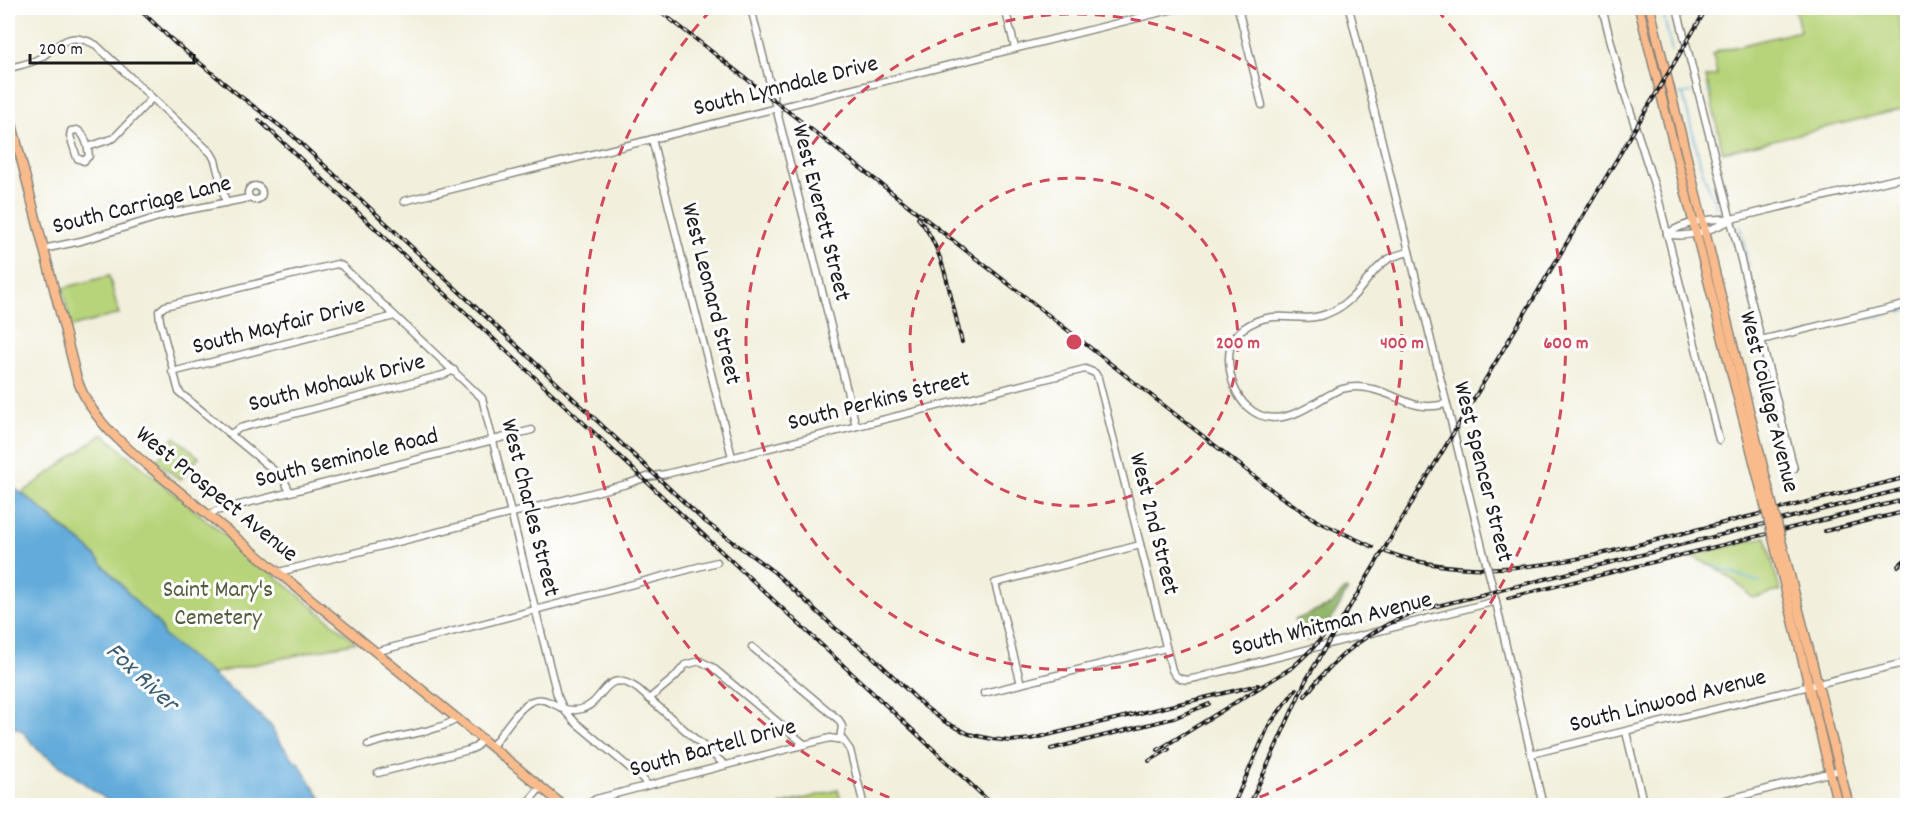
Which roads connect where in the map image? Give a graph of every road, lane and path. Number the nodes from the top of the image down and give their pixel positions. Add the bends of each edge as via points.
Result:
1 (751, 8) edge
2 (1005, 8) edge
3 (1178, 8) edge
4 (1238, 8) edge
5 (1349, 8) edge
6 (1602, 8) edge
7 (1639, 8) edge
8 (1650, 8) edge
9 (1677, 8) edge
10 (1015, 48) junction
11 (8, 68) edge
12 (152, 98) junction
13 (1262, 105) dead end
14 (8, 108) edge
15 (774, 108) junction
16 (652, 139) junction
17 (88, 147) junction
18 (1908, 176) edge
19 (249, 198) dead end
20 (404, 201) dead end
21 (226, 203) junction
22 (1731, 219) junction
23 (1705, 226) junction
24 (1694, 228) junction
25 (1667, 234) junction
26 (43, 249) junction
27 (1409, 252) junction
28 (1908, 304) edge
29 (395, 316) junction
30 (1761, 340) junction
31 (454, 370) junction
32 (172, 372) junction
33 (1098, 378) joint
34 (1446, 404) junction
35 (856, 426) junction
36 (532, 430) dead end
37 (230, 434) junction
38 (1719, 440) dead end
39 (494, 441) junction
40 (732, 457) junction
41 (1794, 469) dead end
42 (290, 492) junction
43 (1766, 492) junction
44 (512, 513) junction
45 (210, 515) junction
46 (1140, 545) junction
47 (717, 562) dead end
48 (279, 572) junction
49 (1496, 601) junction
50 (536, 609) junction
51 (752, 646) dead end
52 (1166, 648) junction
53 (375, 652) junction
54 (1908, 662) edge
55 (1176, 678) joint
56 (1021, 684) junction
57 (1814, 685) junction
58 (984, 693) dead end
59 (649, 699) junction
60 (564, 711) junction
61 (458, 718) junction
62 (1626, 732) junction
63 (1821, 735) junction
64 (483, 738) junction
65 (840, 739) junction
66 (804, 744) junction
67 (368, 745) dead end
68 (492, 746) junction
69 (1835, 749) junction
70 (1531, 754) junction
71 (725, 765) junction
72 (1840, 770) junction
73 (378, 773) dead end
74 (1830, 773) junction
75 (647, 785) junction
76 (541, 787) junction
77 (1736, 797) junction
78 (521, 806) edge
79 (564, 806) edge
80 (586, 806) edge
81 (864, 806) edge
82 (1543, 806) edge
83 (1644, 806) edge
84 (1703, 806) edge
85 (1738, 806) edge
86 (1838, 806) edge
87 (1849, 806) edge

1 - 15 street, West Everett Street
2 - 10 street
3 - 10 street, South Lynndale Drive
4 - 13 street
5 - 27 street, West Spencer Street
6 - 25 street
7 - 24 main road, West College Avenue
8 - 23 main road, West College Avenue
9 - 22 street
10 - 15 street, South Lynndale Drive
11 - 12 street via 37,59 60,42 81,39 96,45
12 - 17 street via 120,133
12 - 21 street via 214,156
14 - 26 main road, West Prospect Avenue
15 - 16 street, South Lynndale Drive
15 - 35 street, West Everett Street
16 - 20 street, South Lynndale Drive
16 - 40 street, West Leonard Street
17 - 17 street via 80,131 71,131 78,160 88,158
18 - 22 street
19 - 21 street, South Carriage Lane
21 - 26 street, South Carriage Lane via 168,214
22 - 23 street via 1719,226
22 - 30 street
23 - 24 street
23 - 43 main road, West College Avenue
24 - 25 street via 1677,237
24 - 43 main road, West College Avenue
25 - 38 street
26 - 45 main road, West Prospect Avenue via 77,379 92,410 115,437
27 - 34 street, West Spencer Street
27 - 34 street via 1385,261 1351,300 1332,312 1309,318 1270,316 1245,327 1231,346 1232,378 1239,399 1263,416 1296,413 1328,394 1355,387 1372,389 1421,407
28 - 30 street
29 - 31 street, West Charles Street
29 - 32 street, South Mayfair Drive
29 - 32 street, West Charles Street via 337,264 165,306 160,309 160,321
30 - 41 street
31 - 37 street, South Mohawk Drive via 240,428
31 - 39 street, West Charles Street via 482,398
32 - 37 street via 179,392
33 - 35 street, South Perkins Street via 1091,370 1082,369
33 - 46 street, West 2nd Street
34 - 49 street, West Spencer Street, bridge
35 - 40 street, South Perkins Street
36 - 39 street, South Seminole Road
37 - 42 street via 283,478
39 - 42 street, South Seminole Road
39 - 44 street, West Charles Street
40 - 44 street, South Perkins Street
42 - 45 street, South Seminole Road
43 - 57 main road, West College Avenue, bridge
44 - 48 street, South Perkins Street
44 - 50 street, West Charles Street
45 - 48 main road, West Prospect Avenue
46 - 52 street, West 2nd Street
46 - 56 street via 995,583
47 - 50 street
48 - 53 main road, West Prospect Avenue
49 - 55 street, South Whitman Avenue via 1187,680
49 - 70 street, West Spencer Street
50 - 53 street
50 - 60 street, West Charles Street
51 - 65 street via 839,720
52 - 55 street, West 2nd Street
52 - 56 street
53 - 61 main road, West Prospect Avenue
54 - 57 street, South Linwood Avenue
56 - 58 street
57 - 62 street, South Linwood Avenue
57 - 63 main road, West College Avenue
57 - 69 main road, West College Avenue
59 - 60 street via 630,684 616,682 606,686 585,707
59 - 66 street via 685,665 700,661
59 - 71 street
60 - 68 street via 550,702 532,701
60 - 75 street, West Charles Street
61 - 64 main road, West Prospect Avenue
61 - 67 street
62 - 70 street, South Linwood Avenue
62 - 83 street
63 - 69 main road
63 - 74 main road, West College Avenue
64 - 68 main road, West Prospect Avenue
64 - 73 street via 469,750
65 - 66 street, South Bartell Drive
65 - 81 street via 848,747
66 - 71 street, South Bartell Drive
68 - 76 main road, West Prospect Avenue
69 - 72 main road, West College Avenue
70 - 82 street, West Spencer Street
71 - 75 street, South Bartell Drive
72 - 74 street
72 - 87 main road, West College Avenue
74 - 77 street
74 - 86 main road, West College Avenue
75 - 80 street, South Bartell Drive via 592,800
76 - 78 street
76 - 79 main road, West Prospect Avenue
77 - 84 street
77 - 85 street

